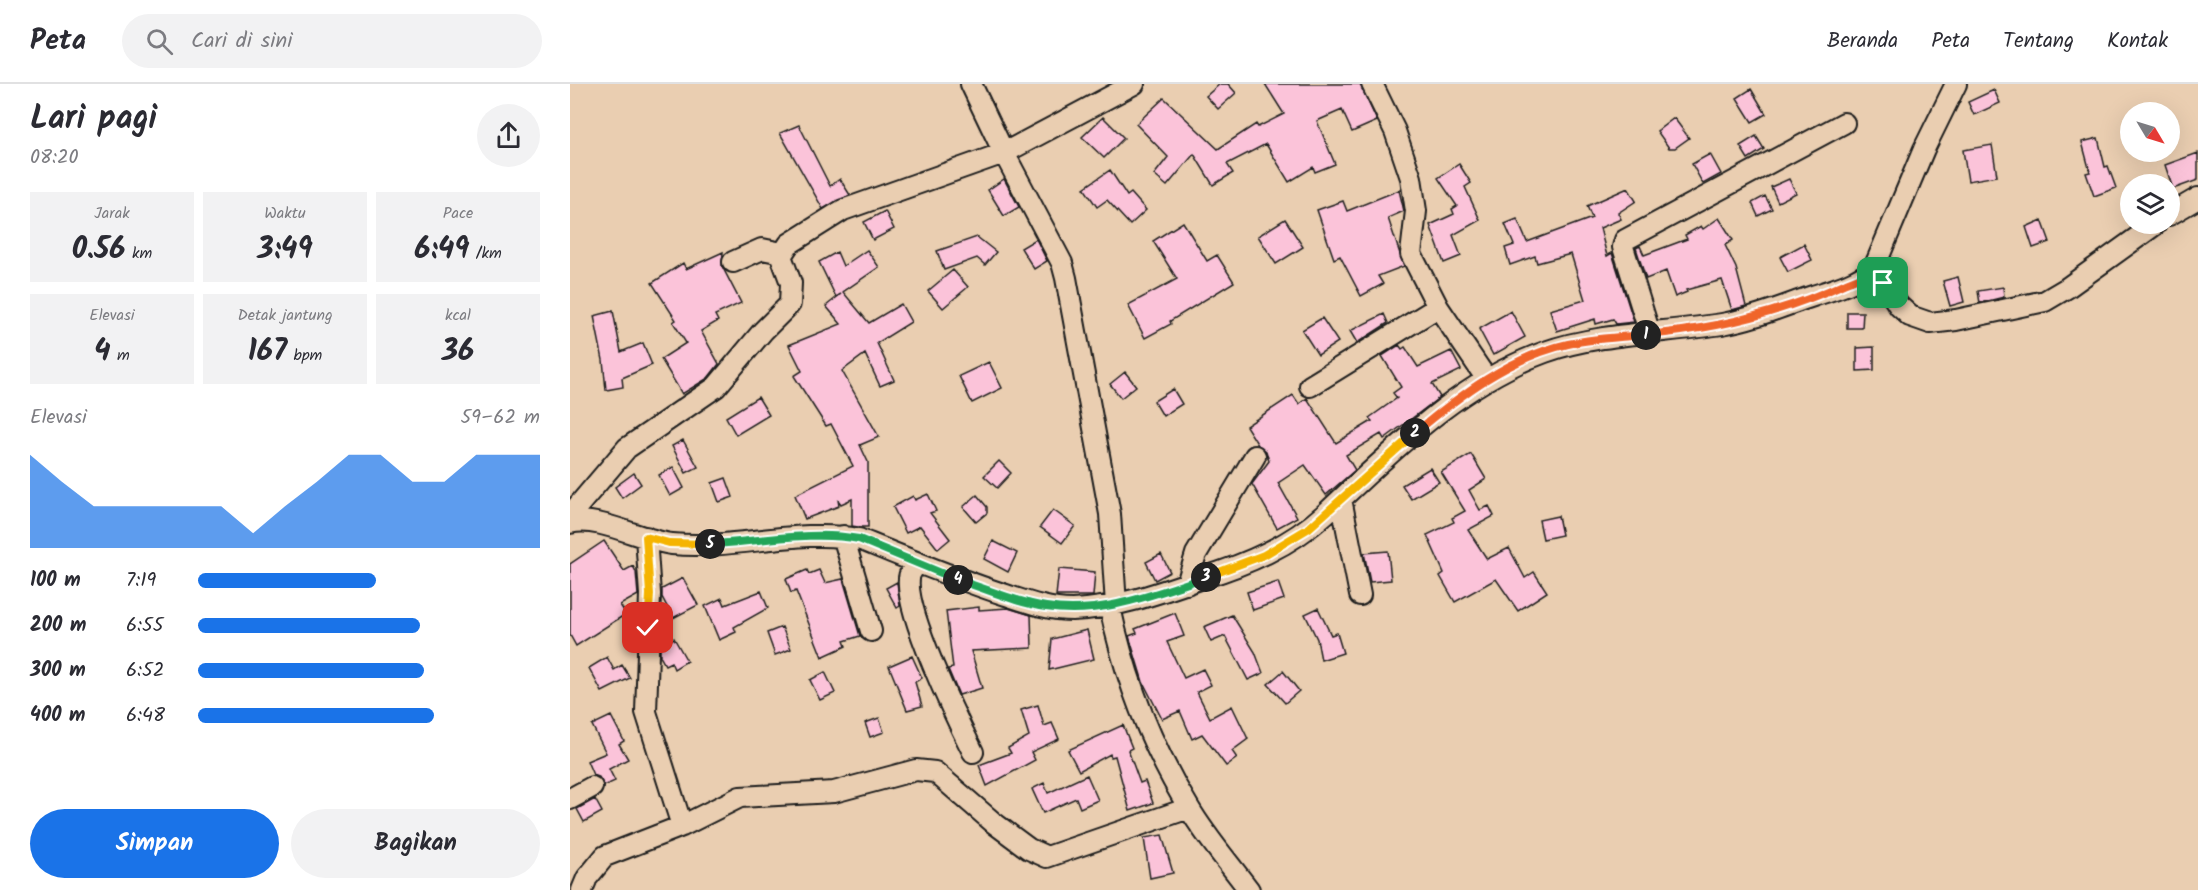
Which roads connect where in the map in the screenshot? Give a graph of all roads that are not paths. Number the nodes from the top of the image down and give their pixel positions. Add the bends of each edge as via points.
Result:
1 (970, 84) edge
2 (1134, 84) edge
3 (1372, 84) edge
4 (1956, 84) edge
5 (1845, 123) dead end
6 (1004, 153) junction
7 (2198, 198) edge
8 (2180, 209) edge
9 (2142, 234) edge
10 (782, 253) junction
11 (733, 262) dead end
12 (1874, 268) junction
13 (1438, 307) junction
14 (1650, 334) junction
15 (1486, 378) junction
16 (1310, 386) dead end
17 (1254, 456) dead end
18 (1341, 499) junction
19 (572, 522) edge
20 (843, 536) junction
21 (646, 537) junction
22 (918, 563) junction
23 (1187, 584) junction
24 (1360, 595) dead end
25 (1113, 606) junction
26 (871, 631) dead end
27 (973, 752) dead end
28 (592, 787) dead end
29 (570, 799) edge
30 (1189, 808) junction
31 (682, 826) junction
32 (582, 890) edge
33 (1249, 890) edge

1 - 6 street
2 - 6 street
3 - 13 street via 1395,131 1411,178 1416,211 1411,254
4 - 12 street
5 - 14 street via 1625,240 1623,248
6 - 10 street via 843,210 811,228
6 - 25 street via 1062,263 1066,278 1110,514
7 - 8 street
9 - 12 street via 2045,301 1956,320 1930,323 1910,316
10 - 11 street via 762,249
10 - 19 street via 792,291 790,304 716,387 627,448 577,507
12 - 14 street via 1831,290 1756,316
13 - 15 street
13 - 16 street
14 - 15 street via 1568,344
15 - 18 street via 1433,418
17 - 23 street via 1196,554
18 - 23 street via 1309,528 1264,555
18 - 24 street
19 - 21 street
20 - 21 street via 692,545
20 - 22 street
20 - 26 street
21 - 31 street via 650,594 646,712
22 - 25 street via 1043,607 1068,610
22 - 27 street via 909,580 916,616 950,705
23 - 25 street
25 - 30 street via 1123,666 1136,702
28 - 29 street
30 - 31 street via 1047,857 994,823 935,772 916,770 834,792 740,797
30 - 33 street
31 - 32 street via 605,856

